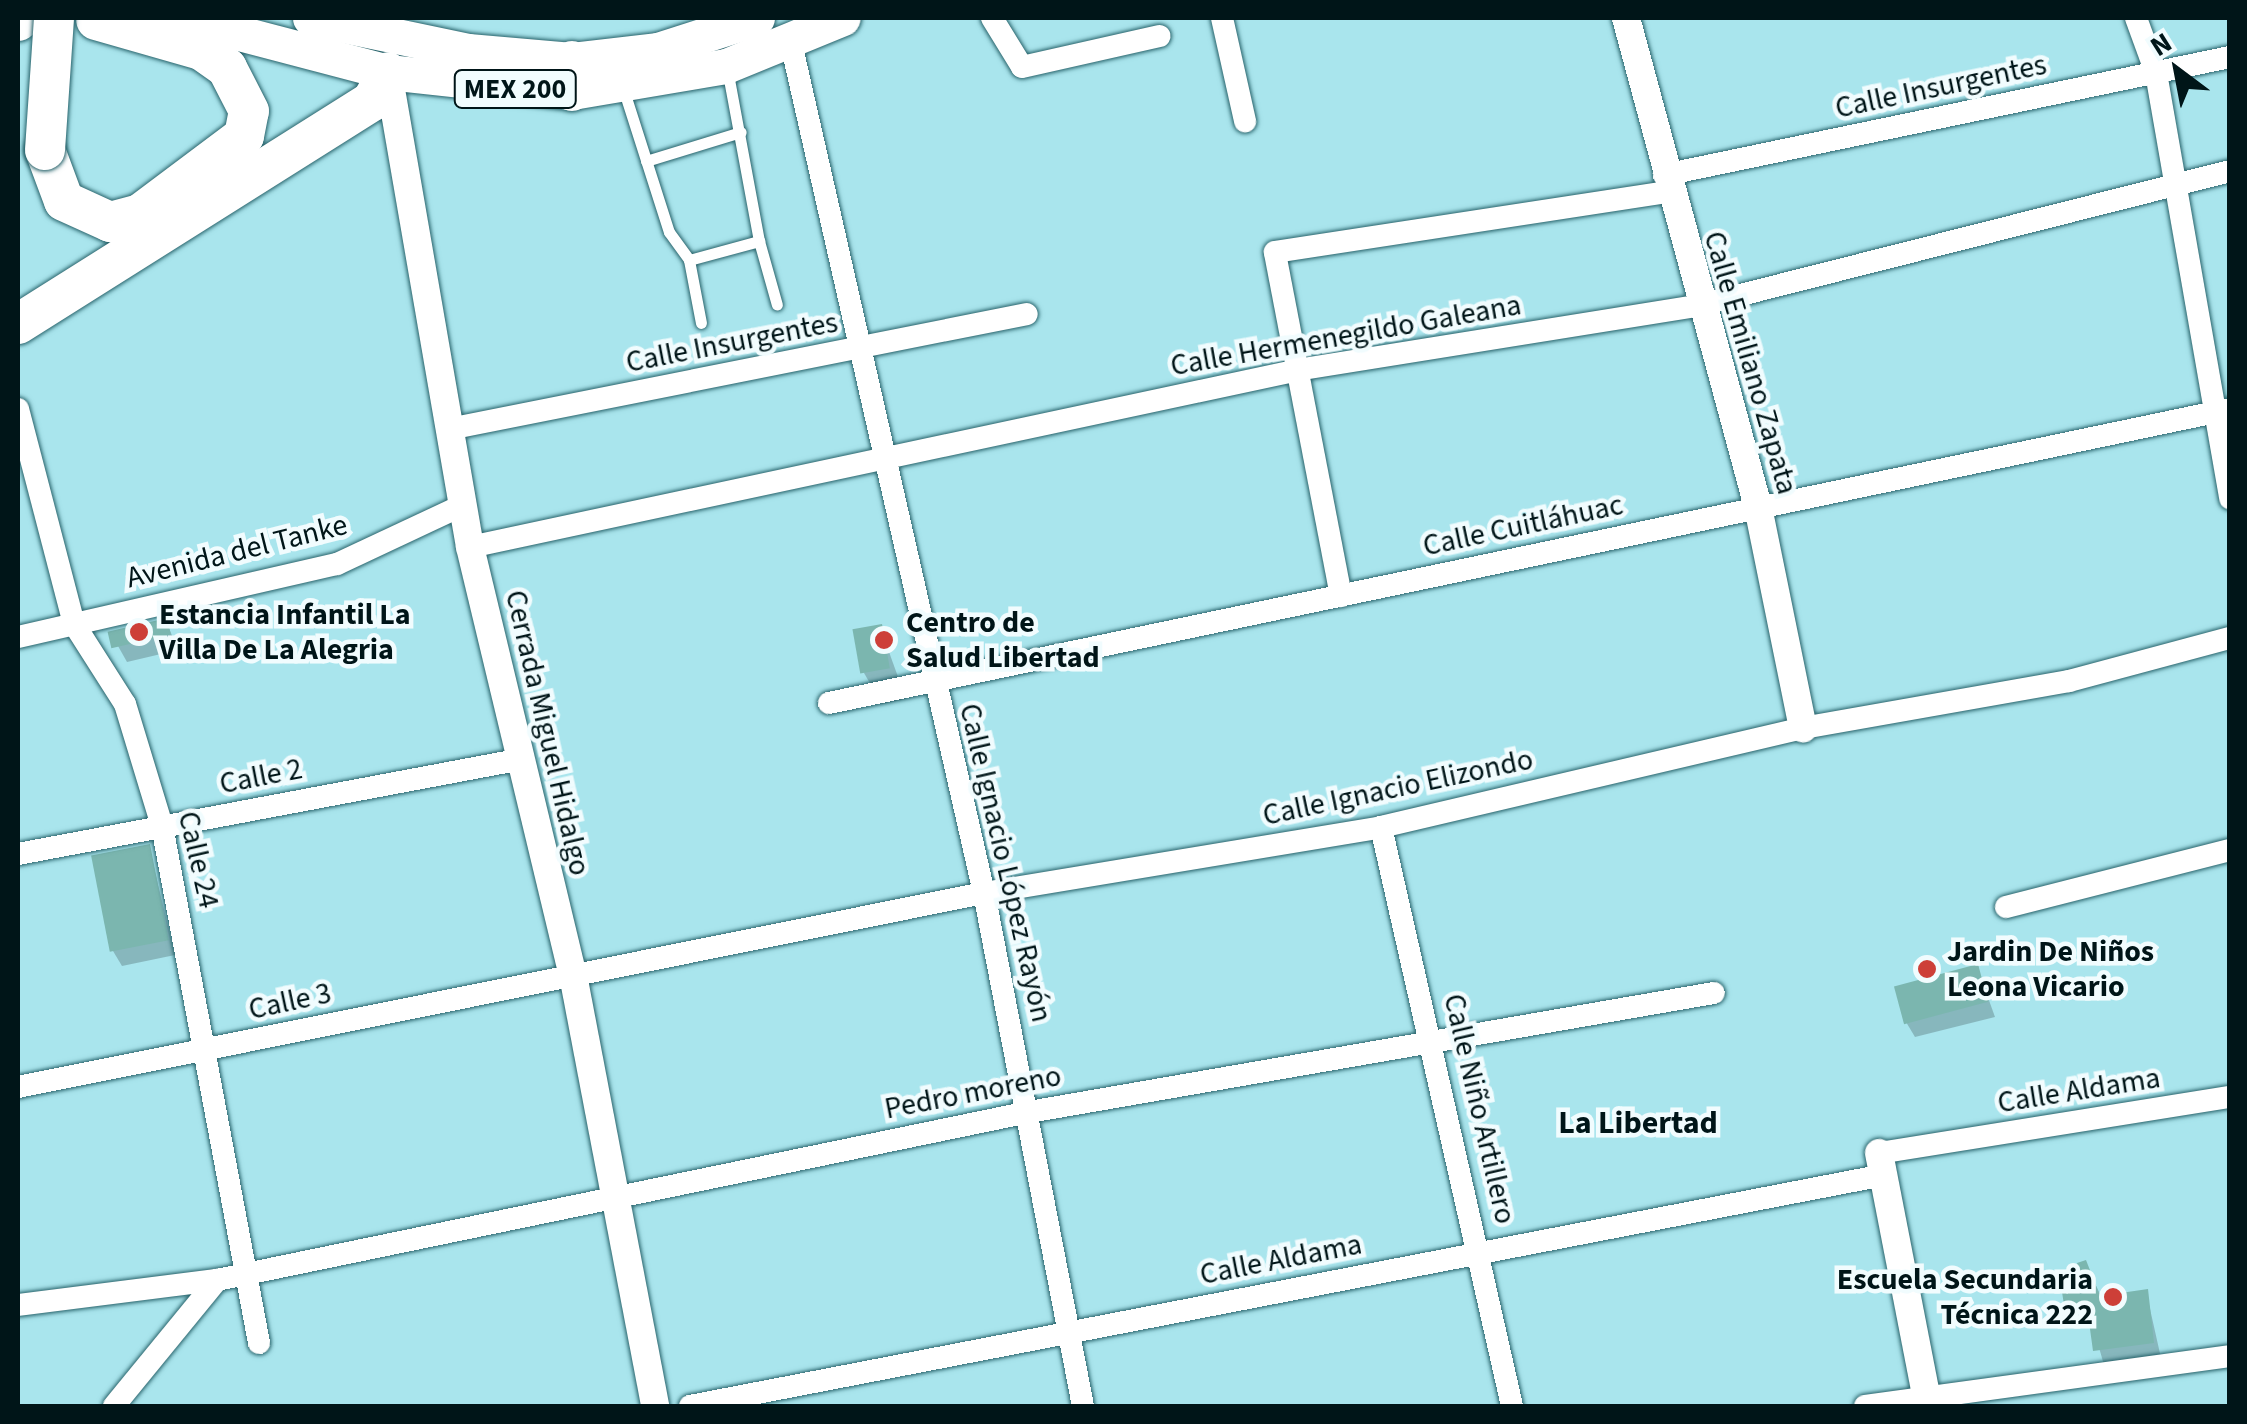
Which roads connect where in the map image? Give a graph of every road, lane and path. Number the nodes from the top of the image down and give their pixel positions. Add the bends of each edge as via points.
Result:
1 (182, 18) edge
2 (310, 18) edge
3 (757, 18) edge
4 (843, 18) edge
5 (992, 18) edge
6 (1225, 18) edge
7 (1626, 18) edge
8 (2136, 18) edge
9 (81, 20) edge
10 (375, 25) edge
11 (18, 33) edge
12 (1160, 36) dead end
13 (791, 44) junction
14 (2230, 57) edge
15 (726, 66) junction
16 (388, 72) junction
17 (2156, 73) junction
18 (572, 76) junction
19 (623, 88) junction
20 (1245, 122) dead end
21 (741, 132) junction
22 (646, 161) junction
23 (2230, 171) edge
24 (1666, 184) junction
25 (2174, 187) junction
26 (759, 241) junction
27 (689, 260) junction
28 (777, 305) dead end
29 (1698, 306) junction
30 (1026, 314) dead end
31 (701, 323) dead end
32 (18, 324) edge
33 (858, 349) junction
34 (1303, 370) junction
35 (18, 409) edge
36 (2222, 411) edge
37 (449, 429) junction
38 (880, 459) junction
39 (2230, 499) edge
40 (463, 505) junction
41 (1758, 506) junction
42 (470, 547) junction
43 (1342, 596) junction
44 (74, 624) junction
45 (18, 637) edge
46 (2230, 638) edge
47 (933, 682) junction
48 (829, 703) dead end
49 (1803, 728) junction
50 (517, 760) junction
51 (162, 826) junction
52 (1381, 827) junction
53 (2230, 850) edge
54 (18, 854) edge
55 (984, 893) junction
56 (2006, 907) dead end
57 (574, 975) junction
58 (1714, 993) dead end
59 (1433, 1039) junction
60 (208, 1050) junction
61 (18, 1088) edge
62 (2230, 1097) edge
63 (1030, 1112) junction
64 (1881, 1164) junction
65 (614, 1195) junction
66 (1480, 1253) junction
67 (247, 1272) junction
68 (217, 1280) junction
69 (18, 1305) edge
70 (1072, 1330) junction
71 (259, 1343) dead end
72 (2230, 1356) edge
73 (1926, 1401) edge
74 (114, 1406) edge
75 (655, 1406) edge
76 (690, 1406) edge
77 (1083, 1406) edge
78 (1512, 1406) edge
79 (1866, 1406) edge

1 - 16 main road, MEX 200
2 - 10 main road, MEX 200
3 - 18 main road, MEX 200
4 - 13 main road, MEX 200
5 - 12 street via 1022,67
6 - 20 street
7 - 24 street, Calle Emiliano Zapata
8 - 17 street
9 - 9 highway, bridge via 45,150 64,201 110,222 140,214 244,136 249,111 227,68 201,50
9 - 11 main road
10 - 18 main road, MEX 200
13 - 15 main road, MEX 200
13 - 33 street, Calle Ignacio López Rayón
14 - 17 street, Calle Insurgentes
15 - 19 main road, MEX 200
15 - 21 lane
16 - 18 main road, MEX 200
16 - 32 highway via 372,101
16 - 37 street, Cerrada Miguel Hidalgo
17 - 24 street, Calle Insurgentes
17 - 25 street
18 - 19 main road, MEX 200
19 - 22 lane
21 - 22 lane
21 - 26 lane
22 - 27 lane via 669,232
23 - 25 street, Calle Hermenegildo Galeana
24 - 29 street, Calle Emiliano Zapata
24 - 34 street, Calle Insurgentes via 1275,252
25 - 29 street, Calle Hermenegildo Galeana
25 - 36 street
26 - 27 lane
26 - 28 lane
27 - 31 lane
29 - 34 street, Calle Hermenegildo Galeana
29 - 41 street, Calle Emiliano Zapata
30 - 33 street, Calle Insurgentes
33 - 37 street, Calle Insurgentes
33 - 38 street, Calle Ignacio López Rayón
34 - 38 street, Calle Hermenegildo Galeana
34 - 43 street
35 - 44 street, Calle 24
36 - 39 street
36 - 41 street, Calle Cuitláhuac
37 - 40 street, Cerrada Miguel Hidalgo
38 - 42 street, Calle Hermenegildo Galeana
38 - 47 street, Calle Ignacio López Rayón
40 - 42 street, Cerrada Miguel Hidalgo
40 - 44 street, Avenida del Tanke via 337,564
41 - 43 street, Calle Cuitláhuac
41 - 49 street, Calle Emiliano Zapata
42 - 50 street, Cerrada Miguel Hidalgo
43 - 47 street, Calle Cuitláhuac
44 - 45 street, Avenida del Tanke
44 - 51 street, Calle 24 via 124,704
46 - 49 street, Calle Ignacio Elizondo via 2069,681
47 - 48 street, Calle Cuitláhuac
47 - 55 street, Calle Ignacio López Rayón
49 - 52 street, Calle Ignacio Elizondo
50 - 51 street, Calle 2
50 - 57 street, Cerrada Miguel Hidalgo
51 - 54 street, Calle 2
51 - 60 street, Calle 24
52 - 55 street, Calle Ignacio Elizondo
52 - 59 street, Calle Niño Artillero
53 - 56 street
55 - 57 street, Calle Ignacio Elizondo
55 - 63 street, Calle Ignacio López Rayón
57 - 60 street, Calle 3
57 - 65 street, Cerrada Miguel Hidalgo
58 - 59 street, Pedro moreno
59 - 63 street, Pedro moreno
59 - 66 street, Calle Niño Artillero
60 - 61 street, Calle 3
60 - 67 street, Calle 24
62 - 64 street, Calle Aldama
63 - 65 street, Pedro moreno
63 - 70 street, Calle Ignacio López Rayón
64 - 66 street, Calle Aldama
64 - 73 street
65 - 67 street, Pedro moreno
65 - 75 street, Cerrada Miguel Hidalgo
66 - 70 street, Calle Aldama
66 - 78 street, Calle Niño Artillero
67 - 68 street, Pedro moreno
67 - 71 street, Calle 24
68 - 69 street, Pedro moreno
68 - 74 street
70 - 76 street, Calle Aldama
70 - 77 street, Calle Ignacio López Rayón
72 - 73 street
73 - 79 street

